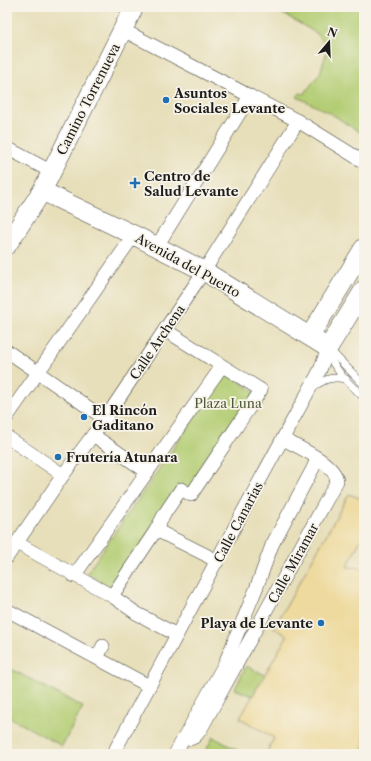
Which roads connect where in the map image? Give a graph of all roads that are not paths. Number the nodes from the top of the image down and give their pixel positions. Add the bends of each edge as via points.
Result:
1 (134, 7) edge
2 (123, 30) junction
3 (250, 96) junction
4 (298, 120) junction
5 (7, 148) edge
6 (364, 162) edge
7 (52, 172) junction
8 (42, 191) junction
9 (134, 235) junction
10 (7, 245) edge
11 (157, 246) junction
12 (364, 248) edge
13 (204, 271) junction
14 (364, 290) edge
15 (165, 330) junction
16 (310, 336) junction
17 (328, 348) junction
18 (7, 351) edge
19 (222, 366) junction
20 (38, 373) junction
21 (346, 379) junction
22 (364, 385) edge
23 (310, 389) junction
24 (364, 398) edge
25 (7, 417) edge
26 (105, 419) junction
27 (93, 435) junction
28 (7, 437) edge
29 (283, 439) junction
30 (316, 458) junction
31 (147, 472) junction
32 (63, 475) junction
33 (156, 530) junction
34 (17, 543) junction
35 (7, 557) edge
36 (217, 562) junction
37 (74, 576) junction
38 (112, 596) junction
39 (7, 610) edge
40 (177, 635) junction
41 (103, 646) dead end
42 (97, 658) junction
43 (149, 686) junction
44 (184, 738) junction
45 (113, 754) edge
46 (175, 754) edge

1 - 2 main road, Camino Torrenueva
2 - 3 street
2 - 7 main road, Camino Torrenueva
3 - 4 street
3 - 11 street
4 - 6 street
4 - 13 street, Calle Archena
5 - 7 street
7 - 8 main road, Camino Torrenueva
8 - 9 main road, Avenida del Puerto
8 - 10 main road, Camino Torrenueva
9 - 11 main road, Avenida del Puerto
9 - 20 street
11 - 13 main road, Avenida del Puerto
12 - 16 main road
13 - 15 street, Calle Archena
13 - 16 main road, Avenida del Puerto
14 - 17 main road, Calle Canarias
15 - 19 street
15 - 26 street, Calle Archena
16 - 17 main road, Avenida del Puerto
17 - 21 lane via 333,363
17 - 22 lane
17 - 23 street, Calle Canarias
18 - 20 street
19 - 31 street
19 - 33 street via 262,390 191,495 181,489
20 - 25 street
20 - 26 street
21 - 23 lane via 329,378
21 - 24 lane
23 - 29 street, Calle Canarias
26 - 27 street, Calle Archena
27 - 31 street
27 - 32 street, Calle Archena
28 - 32 street
29 - 30 street, Calle Miramar
29 - 36 street, Calle Canarias
30 - 44 street via 272,545 225,664
30 - 44 street, Calle Miramar via 332,470 336,484 201,729 194,738
31 - 37 street
32 - 34 street, Calle Archena
33 - 36 street
33 - 38 street
34 - 35 street, Calle Archena
34 - 37 street
36 - 40 street, Calle Canarias
37 - 38 street
38 - 40 street via 136,613
39 - 42 street
40 - 43 street, Calle Canarias
41 - 42 street
42 - 43 street
43 - 45 street, Calle Canarias
44 - 46 street

